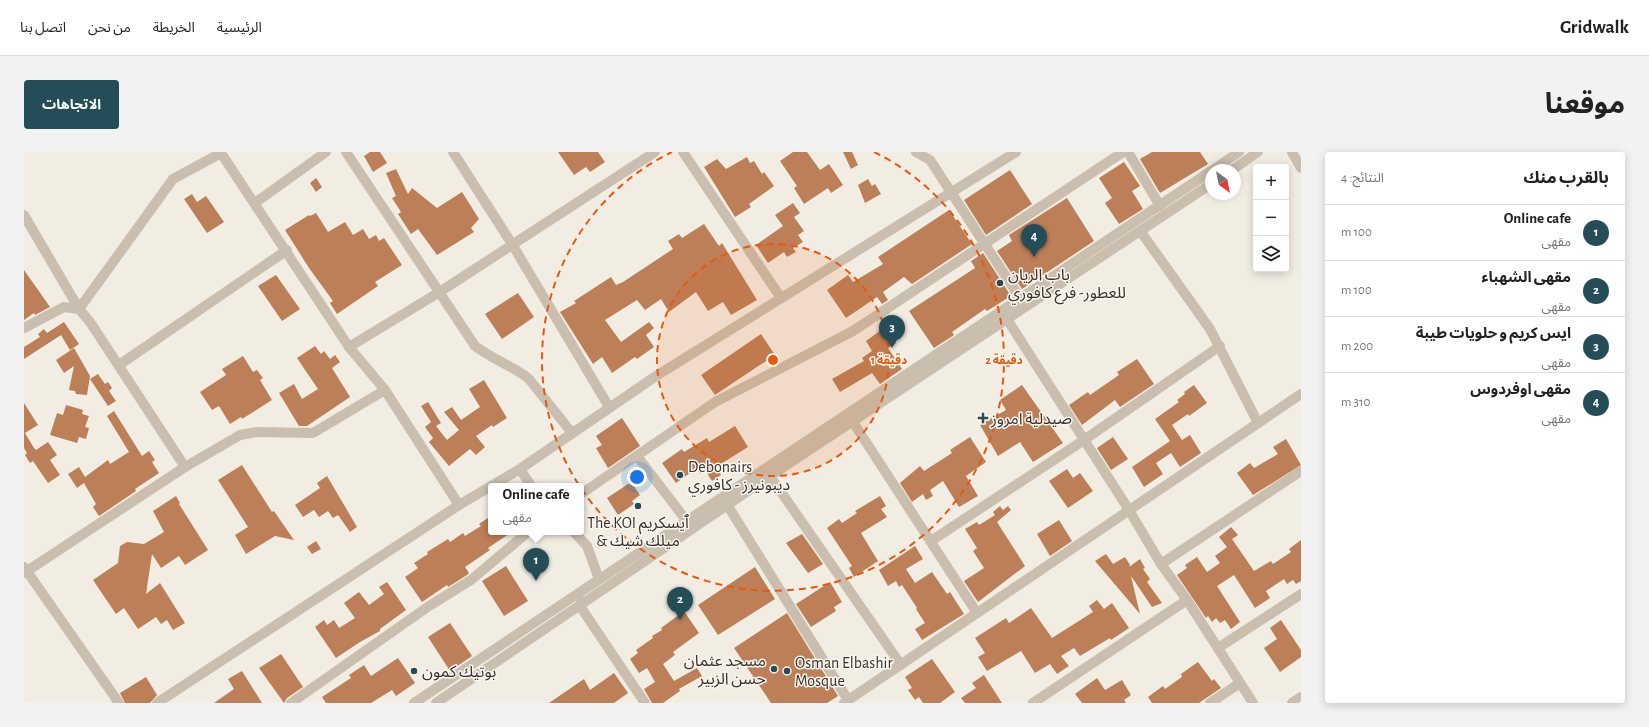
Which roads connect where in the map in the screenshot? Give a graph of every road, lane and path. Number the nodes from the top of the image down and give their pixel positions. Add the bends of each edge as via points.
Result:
1 (326, 152) edge
2 (346, 152) edge
3 (453, 152) edge
4 (655, 152) edge
5 (683, 152) edge
6 (916, 152) edge
7 (1016, 152) edge
8 (1123, 152) edge
9 (1128, 152) edge
10 (1239, 152) edge
11 (1258, 152) edge
12 (1292, 152) edge
13 (1222, 164) edge
14 (1241, 164) edge
15 (1301, 168) edge
16 (1205, 176) edge
17 (1205, 188) edge
18 (951, 193) junction
19 (255, 203) junction
20 (1160, 206) junction
21 (24, 215) edge
22 (1141, 232) junction
23 (512, 244) junction
24 (984, 245) junction
25 (287, 250) junction
26 (438, 292) junction
27 (781, 298) junction
28 (1020, 298) junction
29 (79, 310) junction
30 (1002, 311) junction
31 (1008, 320) junction
32 (24, 328) edge
33 (1220, 346) junction
34 (349, 347) junction
35 (119, 366) junction
36 (385, 390) junction
37 (1301, 394) edge
38 (609, 407) junction
39 (854, 422) junction
40 (1258, 423) junction
41 (572, 433) junction
42 (1084, 440) junction
43 (638, 456) junction
44 (185, 467) junction
45 (520, 469) junction
46 (1301, 471) edge
47 (770, 476) junction
48 (496, 483) edge
49 (529, 483) edge
50 (488, 488) edge
51 (732, 489) junction
52 (584, 492) edge
53 (458, 505) junction
54 (728, 506) junction
55 (1130, 510) junction
56 (686, 520) junction
57 (524, 535) edge
58 (577, 535) edge
59 (931, 541) junction
60 (1161, 564) junction
61 (25, 570) edge
62 (600, 579) junction
63 (583, 590) junction
64 (1301, 594) edge
65 (1187, 600) junction
66 (580, 606) junction
67 (977, 613) junction
68 (1218, 648) junction
69 (901, 665) junction
70 (1240, 683) junction
71 (1301, 698) edge
72 (846, 701) edge
73 (119, 703) edge
74 (158, 703) edge
75 (291, 703) edge
76 (414, 703) edge
77 (436, 703) edge
78 (645, 703) edge
79 (1034, 703) edge
80 (1210, 703) edge
81 (1253, 703) edge
82 (1292, 703) edge

1 - 19 street
2 - 26 street
3 - 23 street
4 - 23 street
5 - 27 street
6 - 18 street via 930,160
7 - 18 street
8 - 24 street
9 - 20 street
10 - 13 street
11 - 14 street
12 - 15 street
16 - 20 street
17 - 22 street
18 - 24 street
18 - 27 street
19 - 25 street
19 - 29 street via 221,153 173,179
20 - 28 street
21 - 29 street
22 - 31 street
22 - 33 street
23 - 26 street
23 - 38 street
24 - 28 street
24 - 43 street via 853,331 715,402
25 - 34 street
25 - 35 street
26 - 34 street
26 - 41 street via 475,346 529,379
27 - 38 street
28 - 30 street
29 - 32 street via 64,307
29 - 35 street
30 - 31 street
30 - 51 street
31 - 39 street
31 - 42 street
33 - 40 street
33 - 42 street
34 - 36 street
35 - 44 street
36 - 44 street via 313,433 240,435
36 - 53 street
37 - 40 street
38 - 41 street
39 - 47 street
39 - 59 street
40 - 55 street
41 - 45 street
42 - 55 street
42 - 59 street
43 - 52 street
43 - 56 street
44 - 61 street
45 - 48 street
45 - 49 street
46 - 60 street
47 - 54 street
47 - 69 street
50 - 53 street
51 - 54 street
51 - 56 street
53 - 74 street
54 - 66 street
54 - 72 street
55 - 60 street
55 - 67 street
56 - 62 street
57 - 75 street via 471,580 429,606
58 - 62 street via 587,546
59 - 67 street
60 - 65 street
61 - 73 street
62 - 63 street
63 - 66 street
63 - 76 street
64 - 68 street
65 - 68 street
65 - 79 street
66 - 77 street
66 - 78 street
67 - 69 street
68 - 70 street
69 - 72 street
70 - 80 street
70 - 81 street
71 - 82 street

